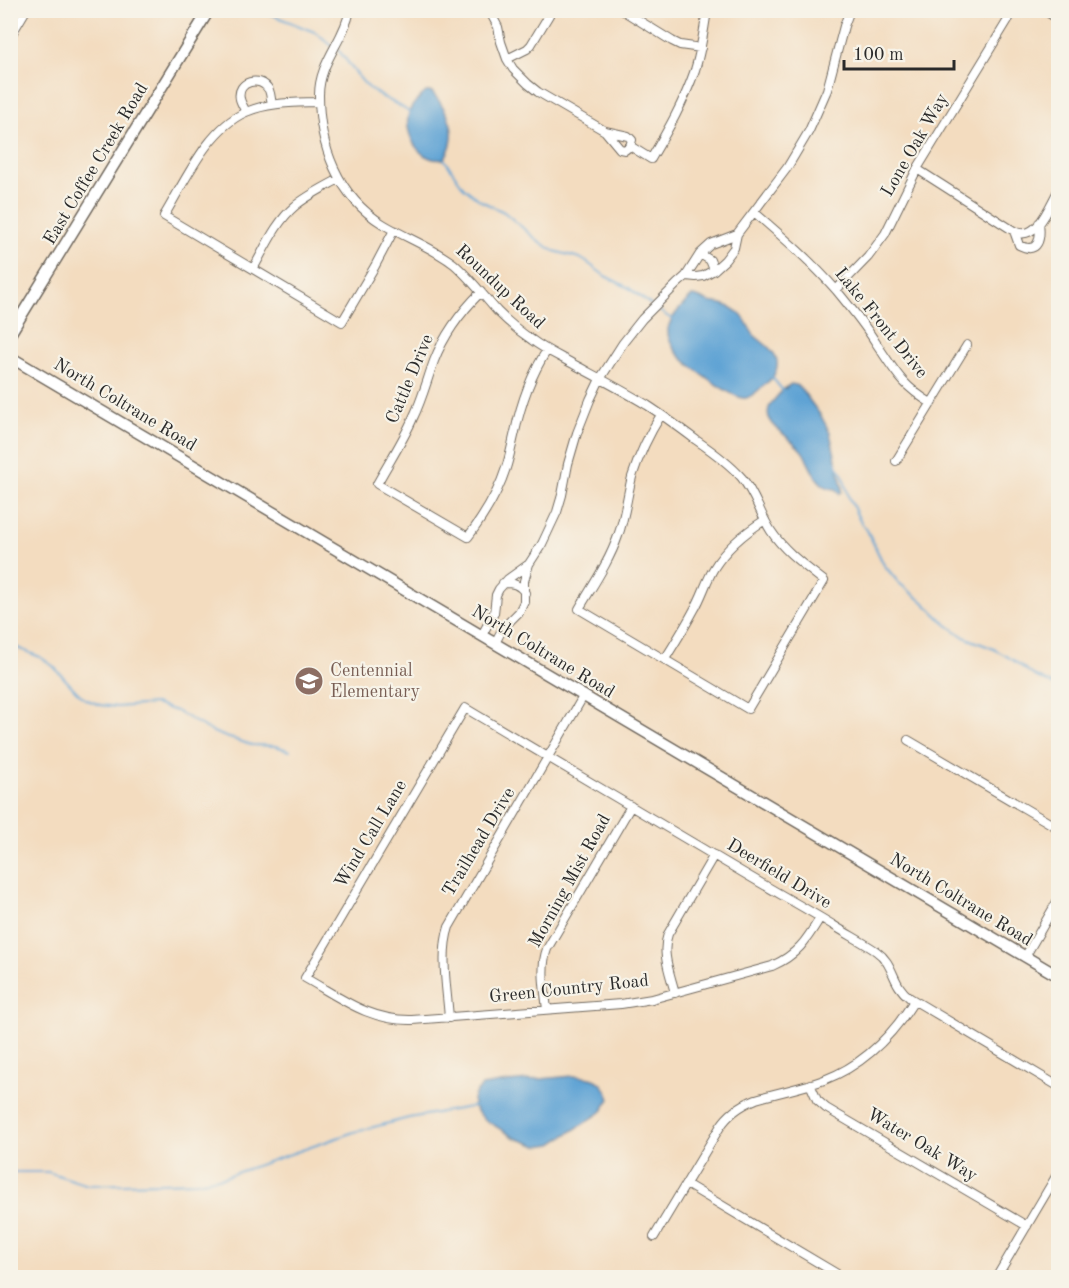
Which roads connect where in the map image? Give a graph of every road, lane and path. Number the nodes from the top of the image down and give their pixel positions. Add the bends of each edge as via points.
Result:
1 (26, 10) edge
2 (209, 10) edge
3 (350, 10) edge
4 (489, 10) edge
5 (552, 10) edge
6 (622, 10) edge
7 (707, 10) edge
8 (850, 10) edge
9 (1014, 10) edge
10 (1044, 10) edge
11 (1059, 19) edge
12 (10, 37) edge
13 (701, 48) junction
14 (507, 59) junction
15 (319, 102) junction
16 (272, 105) junction
17 (246, 112) junction
18 (916, 170) junction
19 (339, 178) junction
20 (1059, 191) edge
21 (754, 212) junction
22 (1039, 223) junction
23 (394, 230) junction
24 (1014, 231) junction
25 (736, 234) junction
26 (700, 254) junction
27 (253, 269) junction
28 (714, 270) junction
29 (686, 276) junction
30 (836, 290) junction
31 (481, 292) junction
32 (10, 334) edge
33 (967, 345) dead end
34 (547, 350) junction
35 (10, 357) edge
36 (600, 379) junction
37 (931, 403) junction
38 (661, 415) junction
39 (896, 461) dead end
40 (765, 520) junction
41 (1059, 522) edge
42 (1059, 550) edge
43 (529, 564) junction
44 (503, 583) junction
45 (525, 593) junction
46 (482, 635) junction
47 (495, 643) junction
48 (665, 659) junction
49 (584, 695) junction
50 (465, 708) joint
51 (908, 740) dead end
52 (548, 757) junction
53 (631, 806) junction
54 (1059, 828) edge
55 (714, 855) junction
56 (1059, 900) edge
57 (820, 918) junction
58 (1025, 957) junction
59 (1059, 976) edge
60 (305, 978) joint
61 (675, 993) junction
62 (914, 1001) junction
63 (547, 1010) junction
64 (449, 1018) junction
65 (810, 1084) junction
66 (1059, 1086) edge
67 (1059, 1173) edge
68 (686, 1184) junction
69 (1027, 1226) junction
70 (654, 1237) dead end
71 (844, 1278) edge
72 (996, 1278) edge

1 - 12 street
2 - 32 street, East Coffee Creek Road
3 - 15 street, Roundup Road via 325,65
4 - 14 street
5 - 14 street via 531,45
6 - 13 street via 680,45
7 - 13 street
8 - 21 street via 832,75 809,131
9 - 18 street, Lone Oak Way
10 - 11 street
13 - 14 street via 676,116 651,159 630,146 620,149 605,131 538,92
15 - 16 street
15 - 19 street, Roundup Road via 323,138
16 - 17 street
16 - 17 street via 267,87 247,82 239,98
17 - 27 street via 207,144 164,216
18 - 24 street
18 - 30 street, Lone Oak Way via 881,240
19 - 23 street, Roundup Road via 366,211
19 - 27 street via 288,213
20 - 22 street
21 - 25 street
21 - 30 street, Lake Front Drive
22 - 24 street via 1029,233
22 - 24 street via 1041,238 1030,248 1019,245
23 - 27 street via 342,322
23 - 31 street, Roundup Road via 439,253
25 - 26 street via 711,244
25 - 28 street via 734,248
26 - 28 street via 710,260
26 - 29 street
28 - 29 street via 703,276
29 - 36 street via 642,319
30 - 37 street, Lake Front Drive via 906,386
31 - 34 street, Roundup Road via 512,324
31 - 34 street, Cattle Drive via 459,316 441,346 414,417 376,484 468,537 501,483 521,407
33 - 37 street
34 - 36 street, Roundup Road
35 - 46 street, North Coltrane Road
36 - 38 street, Roundup Road
36 - 43 street via 574,440 557,512
37 - 39 street
38 - 40 street, Roundup Road via 734,469 751,491
38 - 48 street via 638,460 619,535 579,609
40 - 48 street via 747,531 714,568
40 - 48 street, Roundup Road via 790,554 824,581 748,709
41 - 42 street
43 - 44 street
43 - 45 street
44 - 45 street via 516,584
44 - 46 street
45 - 47 street via 522,608
46 - 47 street, North Coltrane Road
47 - 49 street, North Coltrane Road
49 - 52 street, Trailhead Drive
49 - 58 street, North Coltrane Road
50 - 52 street, Deerfield Drive
50 - 60 street, Wind Call Lane
51 - 54 street
52 - 53 street, Deerfield Drive
52 - 64 street, Trailhead Drive via 449,927 445,951
53 - 55 street, Deerfield Drive
53 - 63 street, Morning Mist Road via 547,949 543,966
55 - 57 street, Deerfield Drive
55 - 61 street via 666,938 666,958
56 - 58 street
57 - 61 street, Green Country Road via 802,945 784,961
57 - 62 street, Deerfield Drive via 884,957 900,989
58 - 59 street, North Coltrane Road
60 - 64 street, Green Country Road via 382,1018
61 - 63 street, Green Country Road via 628,1003
62 - 65 street via 871,1053 846,1070
62 - 66 street, Deerfield Drive
63 - 64 street, Green Country Road
65 - 68 street via 756,1099 731,1113
65 - 69 street, Water Oak Way via 826,1108
67 - 69 street
68 - 70 street
68 - 71 street
69 - 72 street

